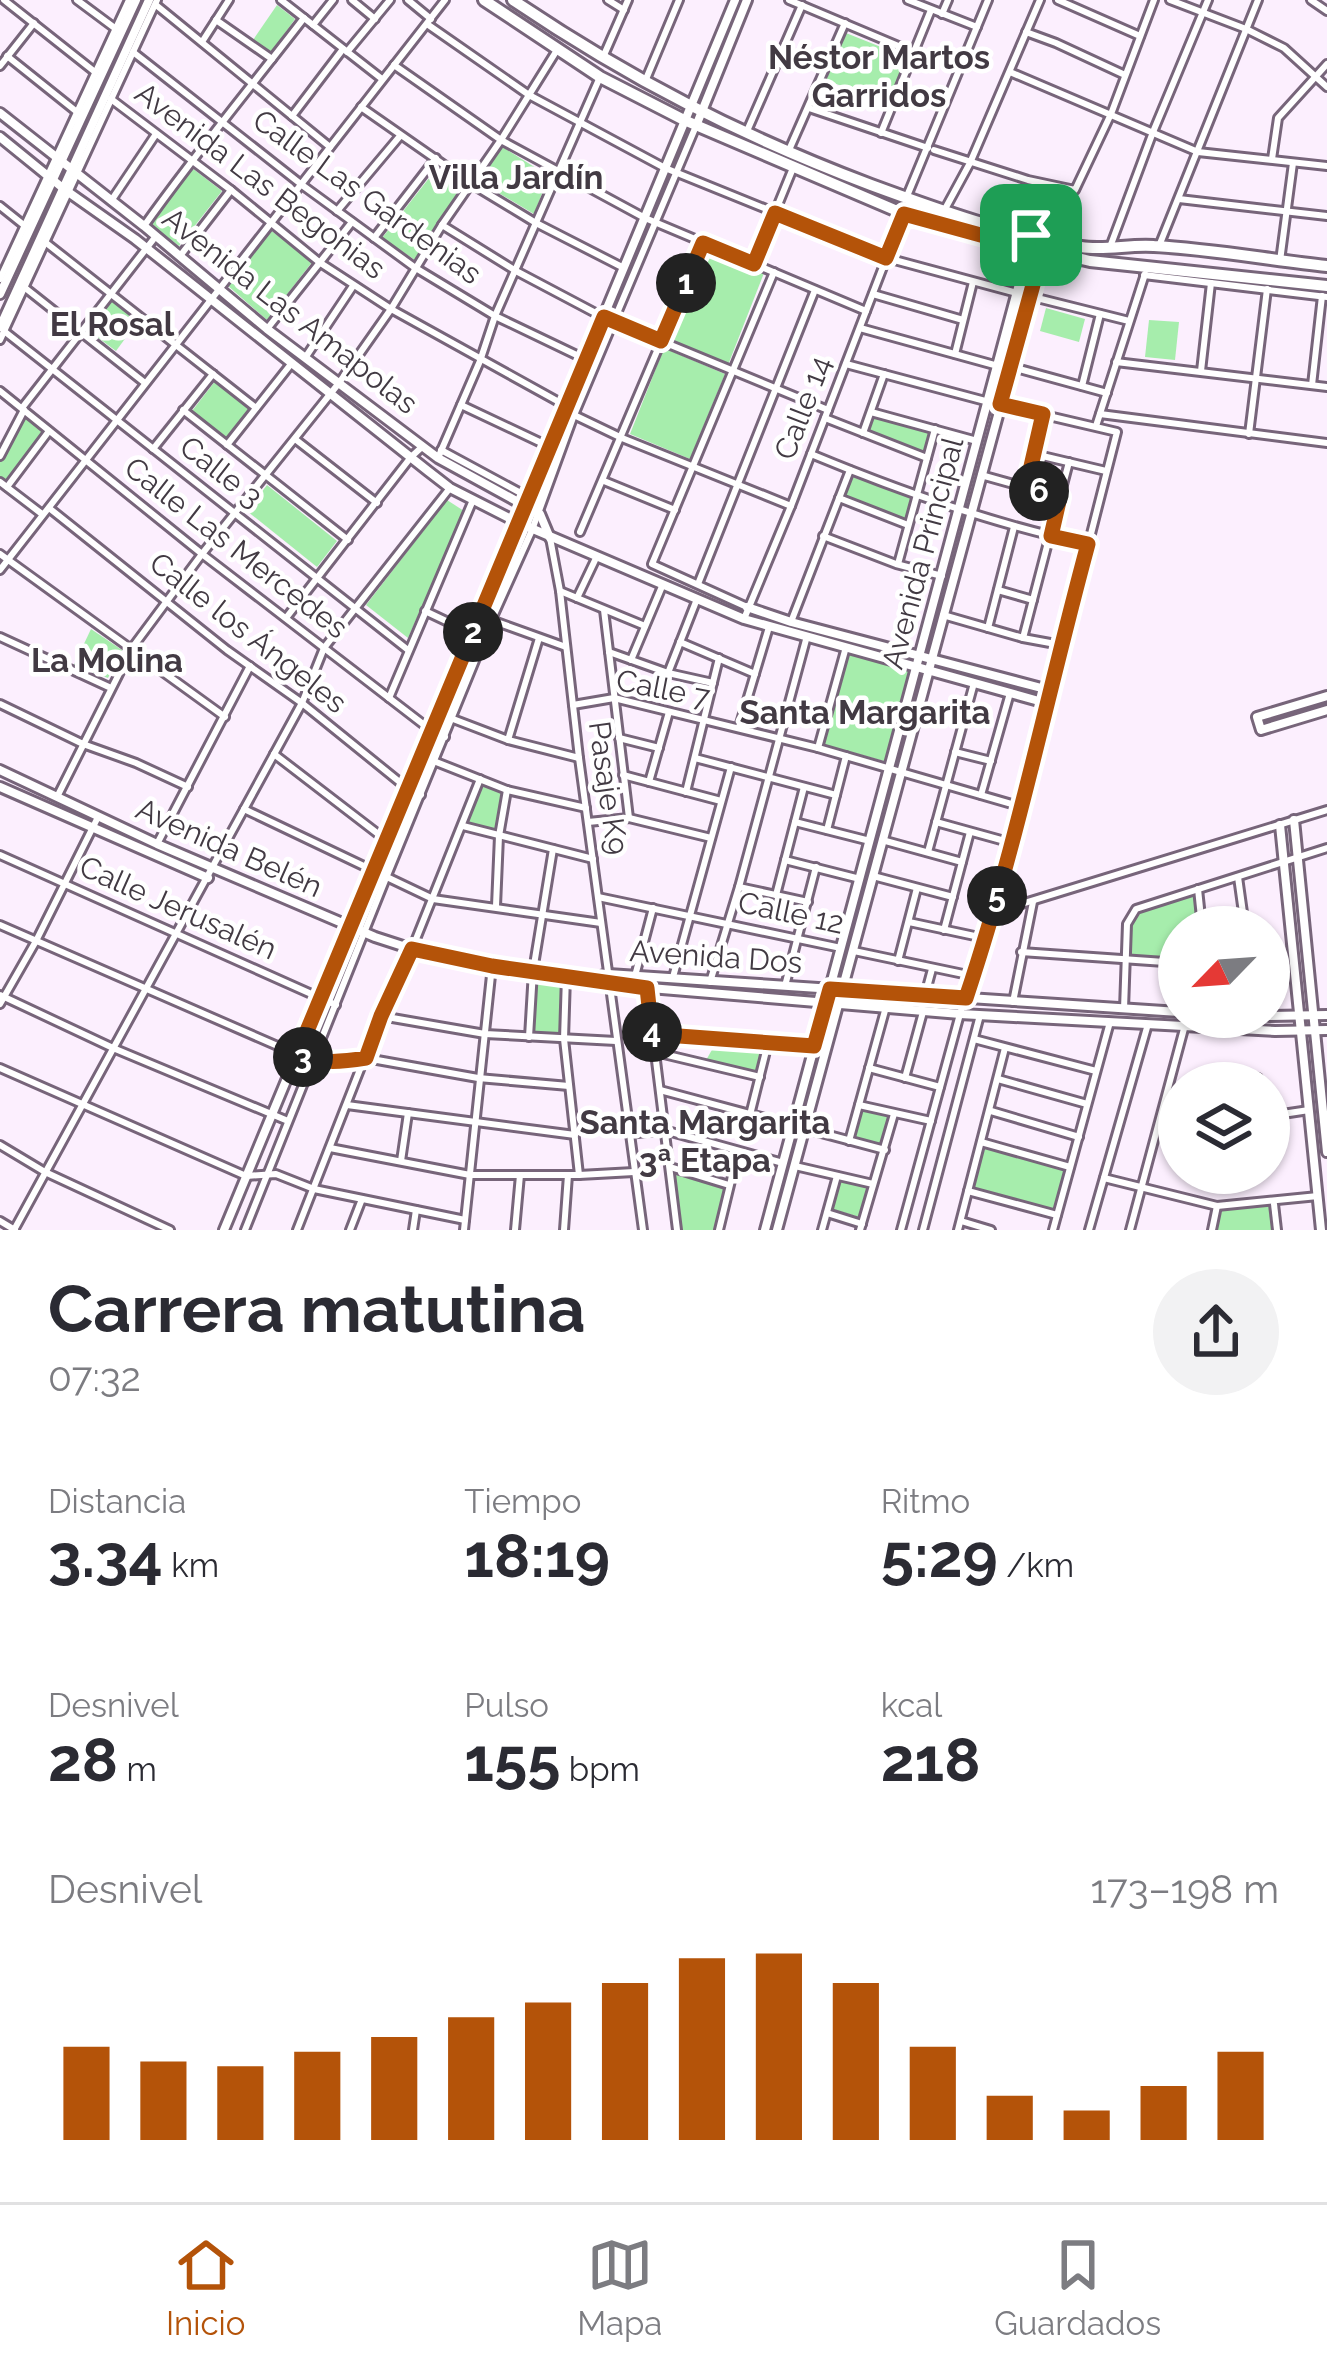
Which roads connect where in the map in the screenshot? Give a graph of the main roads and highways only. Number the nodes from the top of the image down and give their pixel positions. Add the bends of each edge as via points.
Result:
1 (484, 0) edge
2 (513, 0) edge
3 (693, 116) junction
4 (1030, 242) junction
5 (1044, 245) junction
6 (1327, 266) edge
7 (1325, 293) edge

1 - 3 main road via 600,77
2 - 3 main road
3 - 4 main road
3 - 4 main road via 904,214
4 - 5 main road
5 - 6 main road via 1159,246
5 - 7 main road via 1090,261

